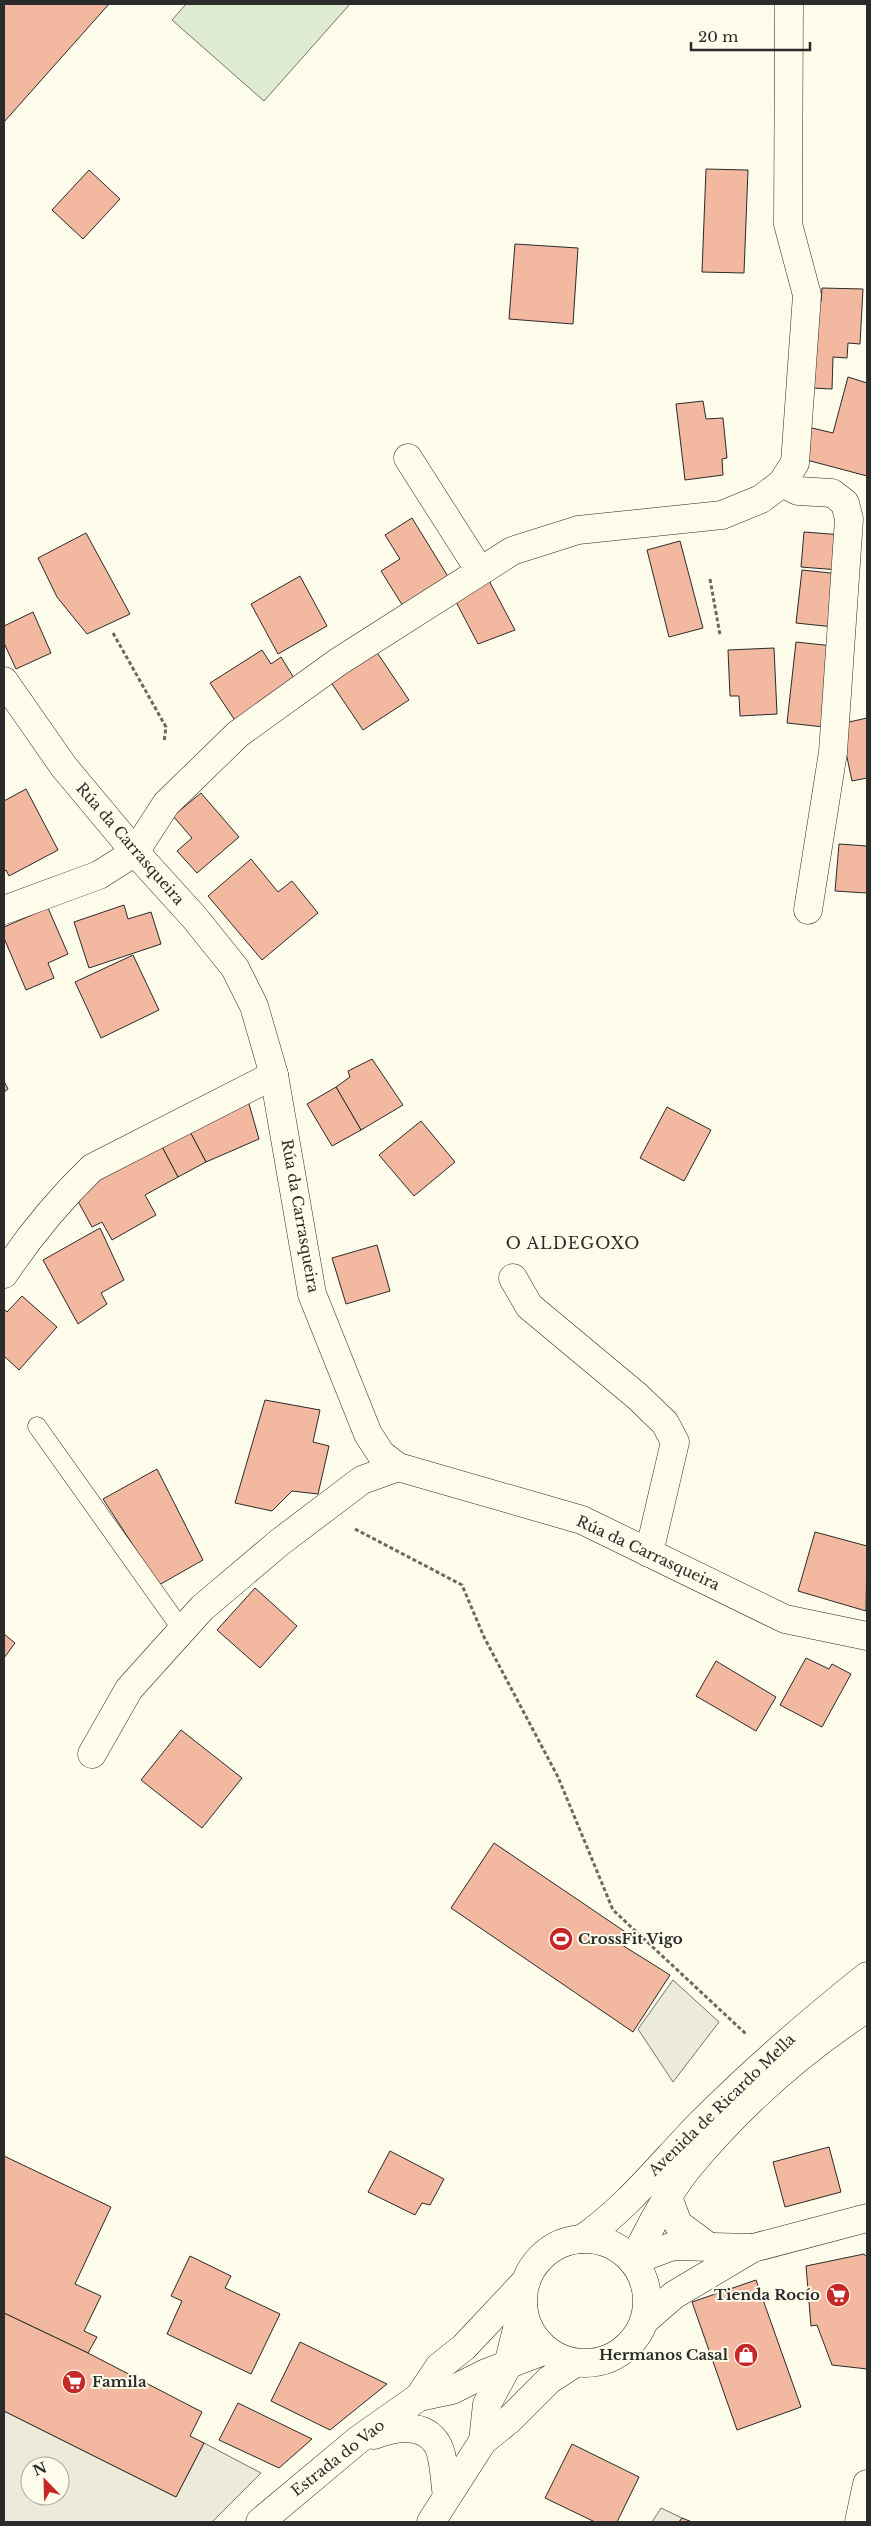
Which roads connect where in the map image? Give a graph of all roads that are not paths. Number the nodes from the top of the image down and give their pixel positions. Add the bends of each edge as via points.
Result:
1 (789, 4) edge
2 (408, 458) dead end
3 (782, 483) junction
4 (480, 571) junction
5 (4, 681) edge
6 (135, 852) junction
7 (4, 910) edge
8 (808, 910) dead end
9 (274, 1075) junction
10 (4, 1274) edge
11 (514, 1278) dead end
12 (37, 1426) dead end
13 (398, 1467) junction
14 (649, 1553) junction
15 (182, 1630) junction
16 (867, 1636) edge
17 (92, 1754) dead end
18 (867, 1976) edge
19 (867, 2008) edge
20 (668, 2197) junction
21 (867, 2218) edge
22 (582, 2240) junction
23 (709, 2247) junction
24 (753, 2248) junction
25 (633, 2261) junction
26 (524, 2293) junction
27 (644, 2321) junction
28 (546, 2350) junction
29 (575, 2362) junction
30 (508, 2365) junction
31 (419, 2397) junction
32 (358, 2440) junction
33 (483, 2442) junction
34 (867, 2484) edge
35 (447, 2497) junction
36 (260, 2522) edge
37 (431, 2522) edge
38 (859, 2522) edge

1 - 3 street via 788,224 807,296 795,463
2 - 4 street
3 - 4 street via 761,499 722,514 578,530 512,551
3 - 8 street via 798,491 832,493 845,503 849,519 833,752
4 - 6 street via 338,662 238,734 166,804
5 - 6 street, Rúa da Carrasqueira via 64,767
6 - 7 street via 99,875
6 - 9 street, Rúa da Carrasqueira via 235,968 254,1006
9 - 10 street via 92,1168 26,1241
9 - 13 street, Rúa da Carrasqueira via 312,1294 368,1434 381,1454
11 - 14 street via 529,1306 665,1422 675,1442
12 - 15 lane
13 - 14 street, Rúa da Carrasqueira via 582,1520
13 - 15 street via 362,1480 280,1542
14 - 16 street, Rúa da Carrasqueira via 785,1619
15 - 17 street via 129,1689
18 - 22 street, Avenida de Ricardo Mella via 802,2028 744,2081 608,2221
19 - 20 street, Avenida de Ricardo Mella via 799,2058 731,2120 686,2170
20 - 23 street via 678,2224
20 - 25 street, Avenida de Ricardo Mella
21 - 24 street
22 - 25 street via 597,2240 611,2245
22 - 26 street via 554,2247 537,2262
23 - 24 street
23 - 25 street via 674,2246
24 - 27 street via 674,2295
25 - 27 street via 643,2278 648,2300
26 - 28 street via 526,2322
26 - 30 street
26 - 31 street, Estrada do Vao via 439,2367
27 - 29 street via 634,2340 617,2354 596,2362
28 - 29 street
28 - 30 street, Estrada do Vao
29 - 33 street via 549,2380
30 - 31 street, Estrada do Vao via 452,2390
30 - 33 street via 487,2404
31 - 32 street, Estrada do Vao
32 - 35 street via 394,2427 413,2428 429,2436 438,2444
32 - 36 street, Estrada do Vao
33 - 35 street
34 - 38 street
35 - 37 street

